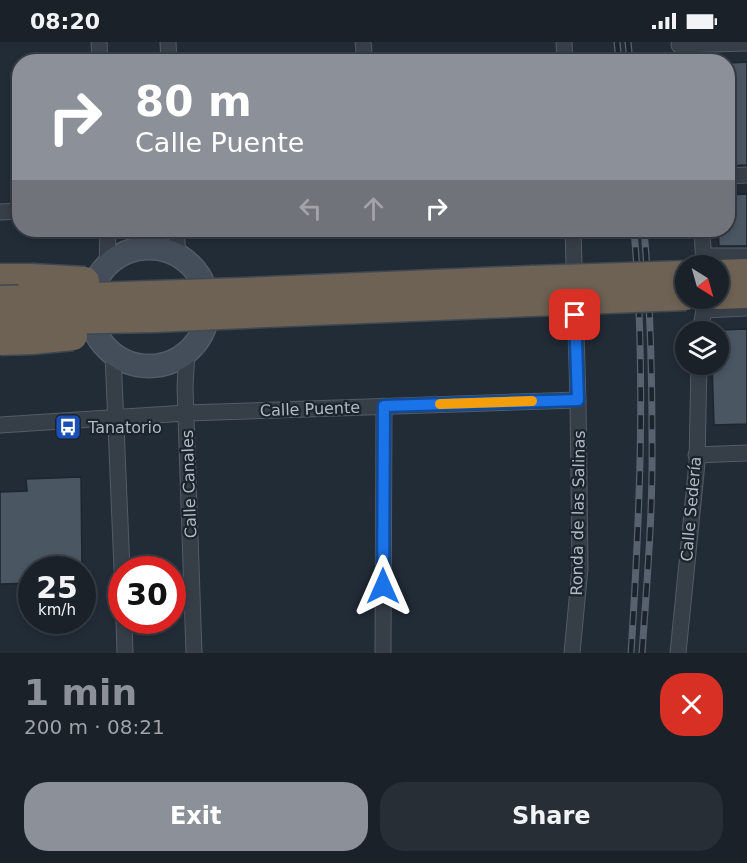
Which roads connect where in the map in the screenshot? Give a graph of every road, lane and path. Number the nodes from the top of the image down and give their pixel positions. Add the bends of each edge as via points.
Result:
1 (747, 43) edge
2 (679, 44) edge
3 (108, 237) edge
4 (177, 237) edge
5 (573, 237) edge
6 (702, 237) edge
7 (178, 255) junction
8 (703, 255) edge
9 (747, 256) edge
10 (729, 261) edge
11 (107, 266) junction
12 (729, 271) edge
13 (675, 272) edge
14 (747, 273) edge
15 (0, 278) edge
16 (531, 291) junction
17 (747, 294) edge
18 (171, 296) junction
19 (729, 296) edge
20 (675, 299) edge
21 (0, 300) edge
22 (244, 303) junction
23 (729, 305) edge
24 (747, 309) edge
25 (154, 318) junction
26 (0, 321) edge
27 (0, 341) edge
28 (187, 352) junction
29 (113, 354) junction
30 (699, 375) edge
31 (578, 400) junction
32 (384, 406) junction
33 (186, 413) junction
34 (116, 417) junction
35 (0, 425) edge
36 (747, 453) edge
37 (696, 455) junction
38 (121, 556) edge
39 (124, 634) edge
40 (125, 653) edge
41 (194, 653) edge
42 (383, 653) edge
43 (572, 653) edge
44 (678, 653) edge

1 - 2 street
3 - 11 street
4 - 7 street
5 - 31 street, Ronda de las Salinas
6 - 8 street
7 - 11 street via 148,248 133,250
7 - 28 street via 201,278 208,309 198,340
9 - 10 street
11 - 29 street via 97,279 90,311 102,342
12 - 14 highway
13 - 16 highway, bridge
15 - 18 highway, bridge via 139,284
16 - 20 highway, bridge
16 - 22 highway
17 - 19 highway
18 - 21 highway, bridge
18 - 22 highway, bridge
22 - 25 highway, bridge
23 - 24 street
25 - 26 highway, bridge
25 - 27 highway, bridge via 119,331
28 - 29 street via 174,360 143,366
28 - 33 street, Calle Canales
29 - 34 street
30 - 37 street, Calle Sedería
31 - 32 street, Calle Puente
31 - 43 street, Ronda de las Salinas via 580,568
32 - 33 street, Calle Puente
32 - 42 street
33 - 34 street, Calle Puente
33 - 41 street, Calle Canales
34 - 35 street, Calle Puente
34 - 38 street
36 - 37 street
37 - 44 street, Calle Sedería
39 - 40 street

